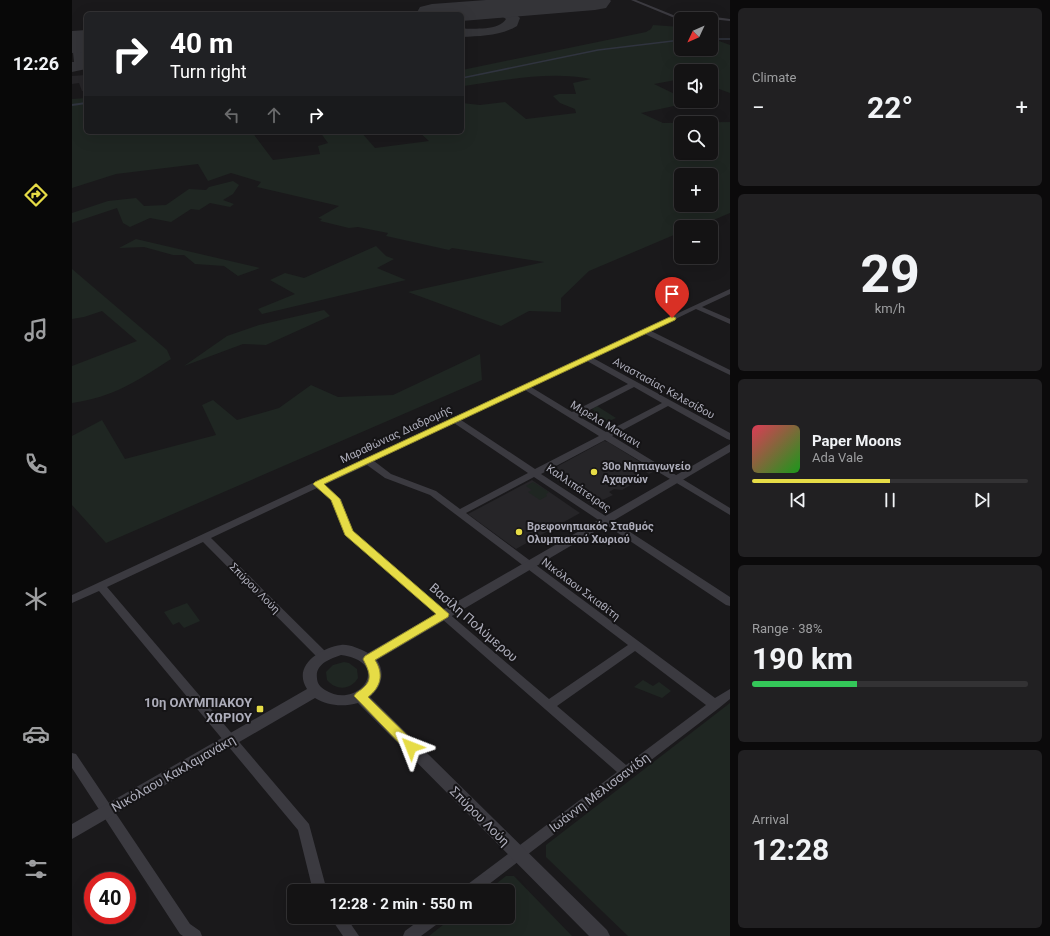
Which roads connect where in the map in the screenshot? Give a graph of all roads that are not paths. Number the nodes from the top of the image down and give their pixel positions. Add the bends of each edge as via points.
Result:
1 (633, 0) edge
2 (730, 20) edge
3 (730, 291) edge
4 (697, 307) junction
5 (730, 322) edge
6 (646, 331) junction
7 (587, 358) junction
8 (730, 373) edge
9 (634, 384) junction
10 (525, 387) junction
11 (668, 403) junction
12 (571, 416) junction
13 (455, 420) junction
14 (605, 436) junction
15 (730, 438) edge
16 (730, 447) edge
17 (368, 460) junction
18 (535, 474) junction
19 (676, 479) junction
20 (318, 484) junction
21 (730, 512) edge
22 (459, 513) junction
23 (604, 520) junction
24 (204, 537) junction
25 (528, 565) junction
26 (100, 585) junction
27 (72, 599) edge
28 (730, 602) edge
29 (444, 614) junction
30 (636, 645) junction
31 (322, 656) junction
32 (368, 659) junction
33 (315, 691) junction
34 (730, 693) edge
35 (360, 696) junction
36 (549, 705) junction
37 (715, 705) junction
38 (230, 740) junction
39 (72, 758) edge
40 (626, 772) junction
41 (108, 811) junction
42 (72, 832) edge
43 (518, 854) junction
44 (318, 884) edge
45 (478, 884) edge
46 (343, 924) edge
47 (426, 924) edge
48 (195, 936) edge
49 (352, 936) edge
50 (410, 936) edge
51 (600, 936) edge

1 - 2 street via 678,18
3 - 4 street, Μαραθώνιας Διαδρομής
4 - 5 street
4 - 6 street, Μαραθώνιας Διαδρομής
6 - 7 street, Μαραθώνιας Διαδρομής
6 - 8 street
7 - 9 street, Αναστασίας Κελεσίδου
7 - 10 street, Μαραθώνιας Διαδρομής
9 - 11 street, Αναστασίας Κελεσίδου
9 - 12 street
10 - 12 street, Μιρελα Μανιανι
10 - 13 street, Μαραθώνιας Διαδρομής
11 - 14 street
11 - 15 street, Αναστασίας Κελεσίδου
12 - 14 street, Μιρελα Μανιανι
13 - 17 street, Μαραθώνιας Διαδρομής
13 - 18 street, Καλλιπάτειρας
14 - 18 street
14 - 19 street, Μιρελα Μανιανι
16 - 19 street
17 - 20 street, Μαραθώνιας Διαδρομής
17 - 22 street, Νικόλαου Σκιαθίτη via 388,476 433,493
18 - 22 street
18 - 23 street, Καλλιπάτειρας
19 - 21 street, Μιρελα Μανιανι
19 - 23 street
20 - 24 street, Μαραθώνιας Διαδρομής
20 - 29 street, Βασίλη Πολύμερου via 336,499 348,532
22 - 25 street, Νικόλαου Σκιαθίτη
23 - 25 street
23 - 28 street, Καλλιπάτειρας
24 - 26 street, Μαραθώνιας Διαδρομής
24 - 31 street, Σπύρου Λούη
25 - 29 street
25 - 30 street, Νικόλαου Σκιαθίτη
26 - 27 street, Μαραθώνιας Διαδρομής
26 - 38 street
29 - 32 street
29 - 36 street, Βασίλη Πολύμερου
30 - 36 street
30 - 37 street, Νικόλαου Σκιαθίτη
31 - 32 street via 341,650 362,654
31 - 33 street via 310,669 309,677
32 - 35 street via 375,669 375,679 369,689
33 - 35 street via 325,698 336,700
33 - 38 street, Νικόλαου Κακλαμανάκη
34 - 37 street, Ιωάννη Μελισσανίδη
35 - 43 street, Σπύρου Λούη
36 - 40 street, Βασίλη Πολύμερου
37 - 40 street, Ιωάννη Μελισσανίδη
38 - 41 street, Νικόλαου Κακλαμανάκη
38 - 44 street via 304,828
39 - 41 street
40 - 43 street, Ιωάννη Μελισσανίδη
41 - 42 street, Νικόλαου Κακλαμανάκη
41 - 48 street via 186,930
43 - 45 street, Ιωάννη Μελισσανίδη
43 - 51 street, Σπύρου Λούη
46 - 49 street
47 - 50 street

